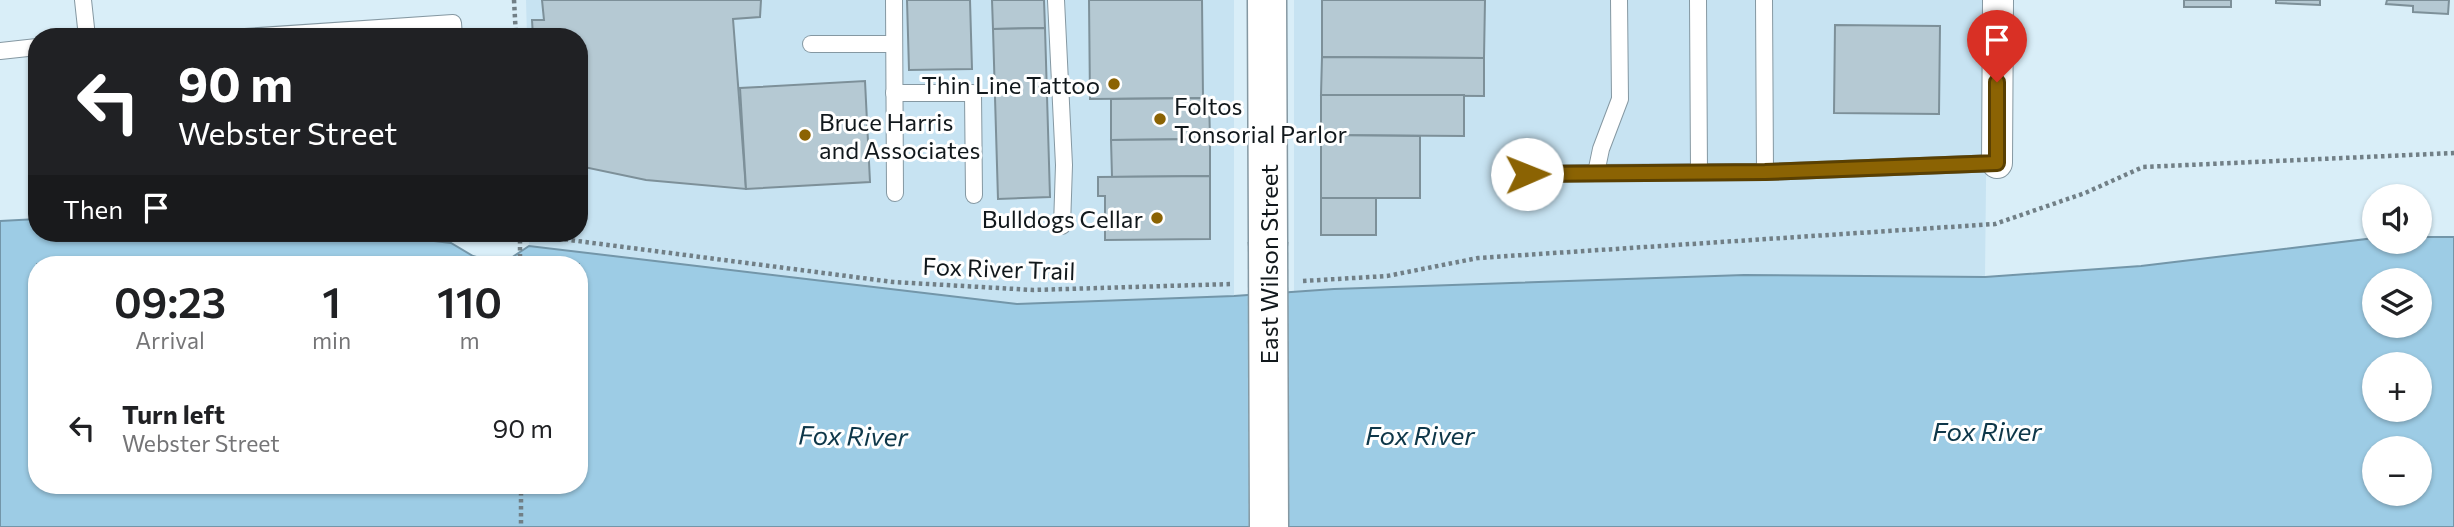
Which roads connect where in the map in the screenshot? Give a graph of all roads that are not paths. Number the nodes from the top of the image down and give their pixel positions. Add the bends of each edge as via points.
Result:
1 (83, 0) edge
2 (894, 0) edge
3 (1056, 0) edge
4 (1267, 0) edge
5 (1619, 0) edge
6 (1698, 0) edge
7 (1764, 0) edge
8 (1998, 0) edge
9 (86, 28) edge
10 (379, 28) edge
11 (453, 28) edge
12 (811, 44) dead end
13 (894, 44) junction
14 (28, 48) edge
15 (0, 51) edge
16 (894, 93) junction
17 (1997, 163) joint
18 (1699, 172) junction
19 (1765, 172) junction
20 (1596, 173) junction
21 (1527, 174) dead end
22 (895, 193) dead end
23 (974, 195) dead end
24 (1062, 226) dead end
25 (1269, 527) edge

1 - 9 lane
2 - 13 lane
3 - 24 lane via 1064,165
4 - 25 main road, East Wilson Street, bridge
5 - 20 lane via 1620,99
6 - 18 lane
7 - 19 lane
8 - 17 street
10 - 11 lane via 453,23
12 - 13 lane
13 - 16 lane
14 - 15 lane
16 - 22 lane
16 - 23 lane via 973,93
17 - 19 lane
18 - 19 lane
18 - 20 lane
20 - 21 lane

